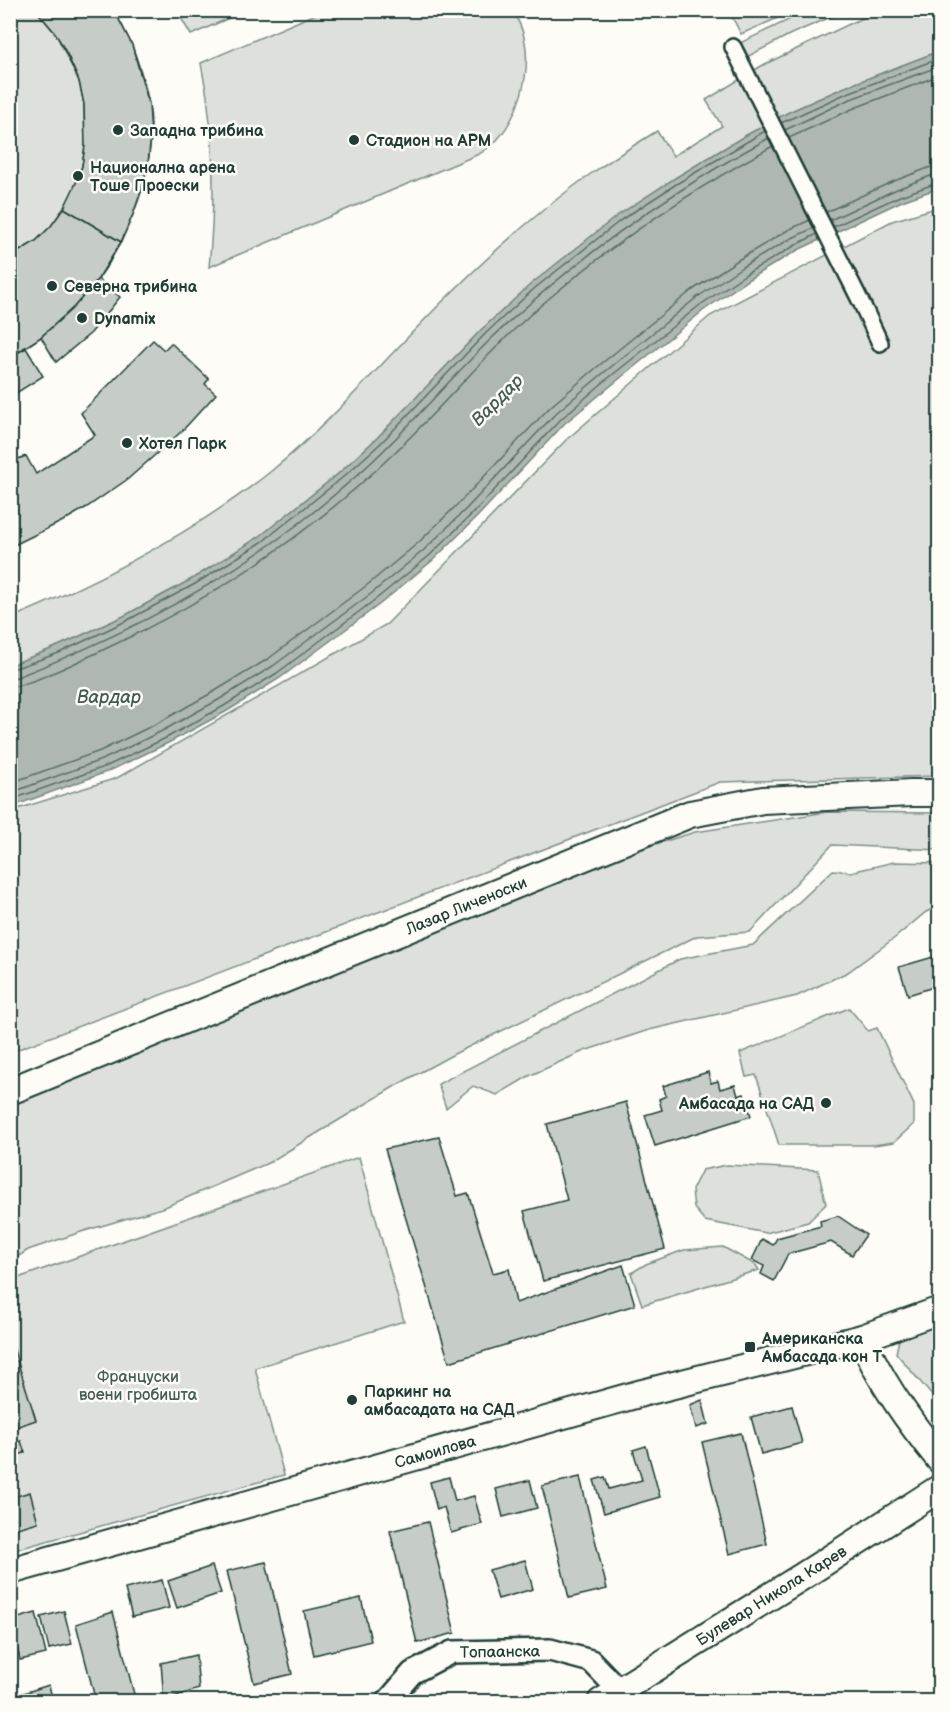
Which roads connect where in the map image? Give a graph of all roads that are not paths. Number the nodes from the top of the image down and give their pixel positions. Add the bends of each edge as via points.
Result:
1 (733, 47) dead end
2 (880, 344) dead end
3 (939, 793) edge
4 (10, 1092) edge
5 (939, 1310) edge
6 (862, 1338) junction
7 (939, 1460) edge
8 (939, 1488) edge
9 (10, 1571) edge
10 (610, 1696) edge
11 (387, 1701) edge

1 - 2 street
3 - 4 street, Лазар Личеноски via 763,800 690,814
5 - 6 street
6 - 7 street via 907,1417
6 - 9 street, Самоилова via 642,1393
8 - 10 street, Булевар Никола Карев
10 - 11 street, Топаанска via 591,1661 550,1650 452,1652 411,1673

